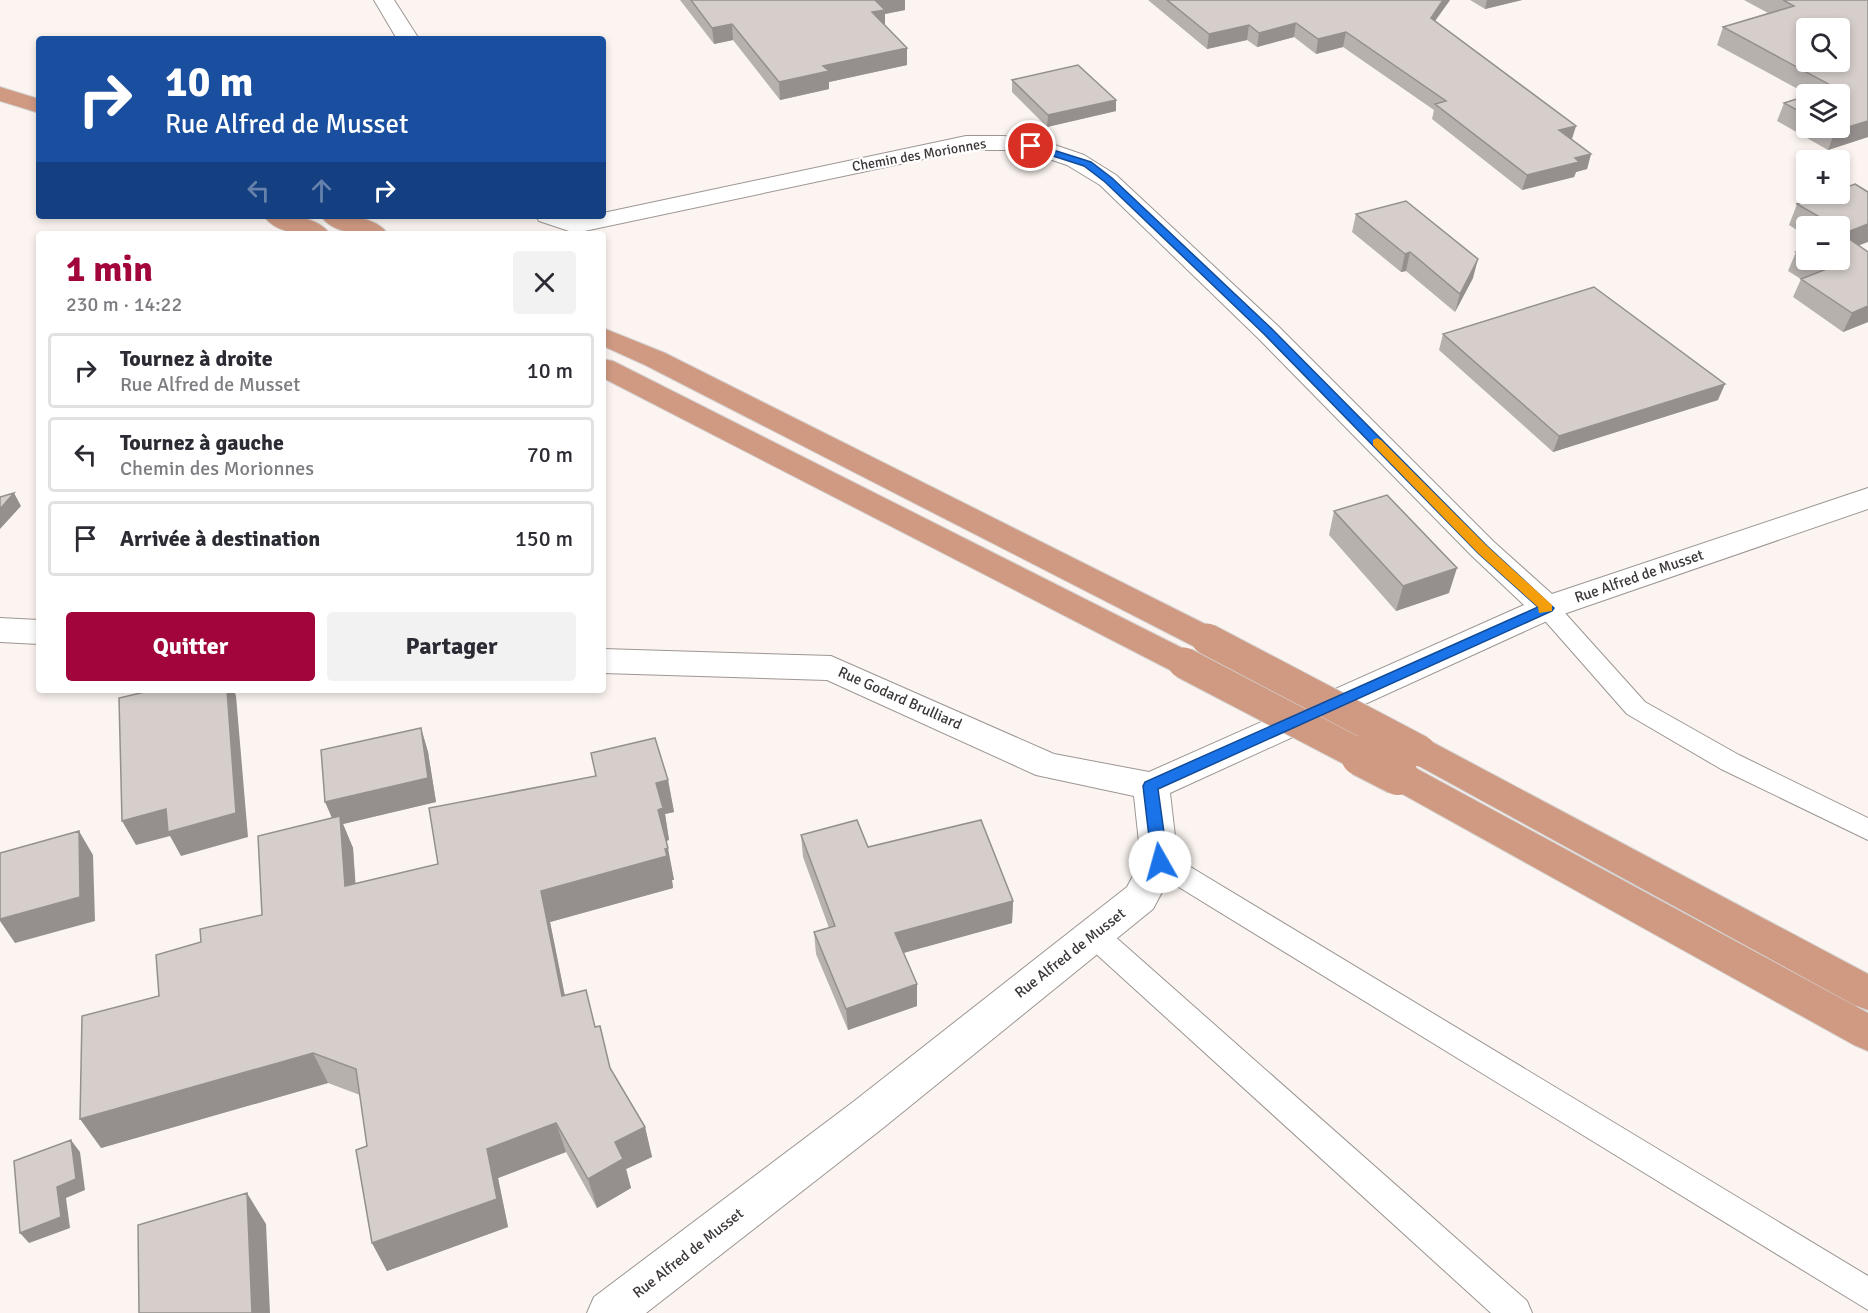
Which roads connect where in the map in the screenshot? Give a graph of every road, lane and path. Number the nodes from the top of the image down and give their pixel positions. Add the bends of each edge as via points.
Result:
1 (384, 0) edge
2 (406, 36) edge
3 (0, 94) edge
4 (36, 105) edge
5 (0, 113) edge
6 (36, 124) edge
7 (283, 219) edge
8 (340, 219) edge
9 (556, 219) edge
10 (309, 231) edge
11 (368, 231) edge
12 (606, 337) edge
13 (606, 368) edge
14 (1868, 498) edge
15 (1547, 608) junction
16 (0, 630) edge
17 (36, 632) edge
18 (1196, 651) junction
19 (606, 661) edge
20 (1409, 763) junction
21 (1151, 786) junction
22 (1868, 830) edge
23 (1160, 862) junction
24 (1093, 934) junction
25 (1868, 993) edge
26 (1868, 1033) edge
27 (1868, 1294) edge
28 (610, 1313) edge
29 (1515, 1313) edge

1 - 2 street
3 - 4 highway
5 - 6 highway
7 - 10 highway
8 - 11 highway
9 - 15 street, Chemin des Morionnes via 575,226 966,143 1018,143 1088,164 1268,332 1483,549
12 - 18 highway via 666,365
13 - 18 highway
14 - 15 street, Rue Alfred de Musset
15 - 21 street, Rue Alfred de Musset
15 - 22 lane via 1636,708 1730,762
16 - 17 street
18 - 20 highway, bridge
19 - 21 street, Rue Godard Brulliard via 831,668 1048,766
20 - 25 highway
20 - 26 highway
21 - 23 street
23 - 24 street, Rue Alfred de Musset via 1140,898
23 - 27 lane
24 - 28 street, Rue Alfred de Musset via 868,1115
24 - 29 lane

